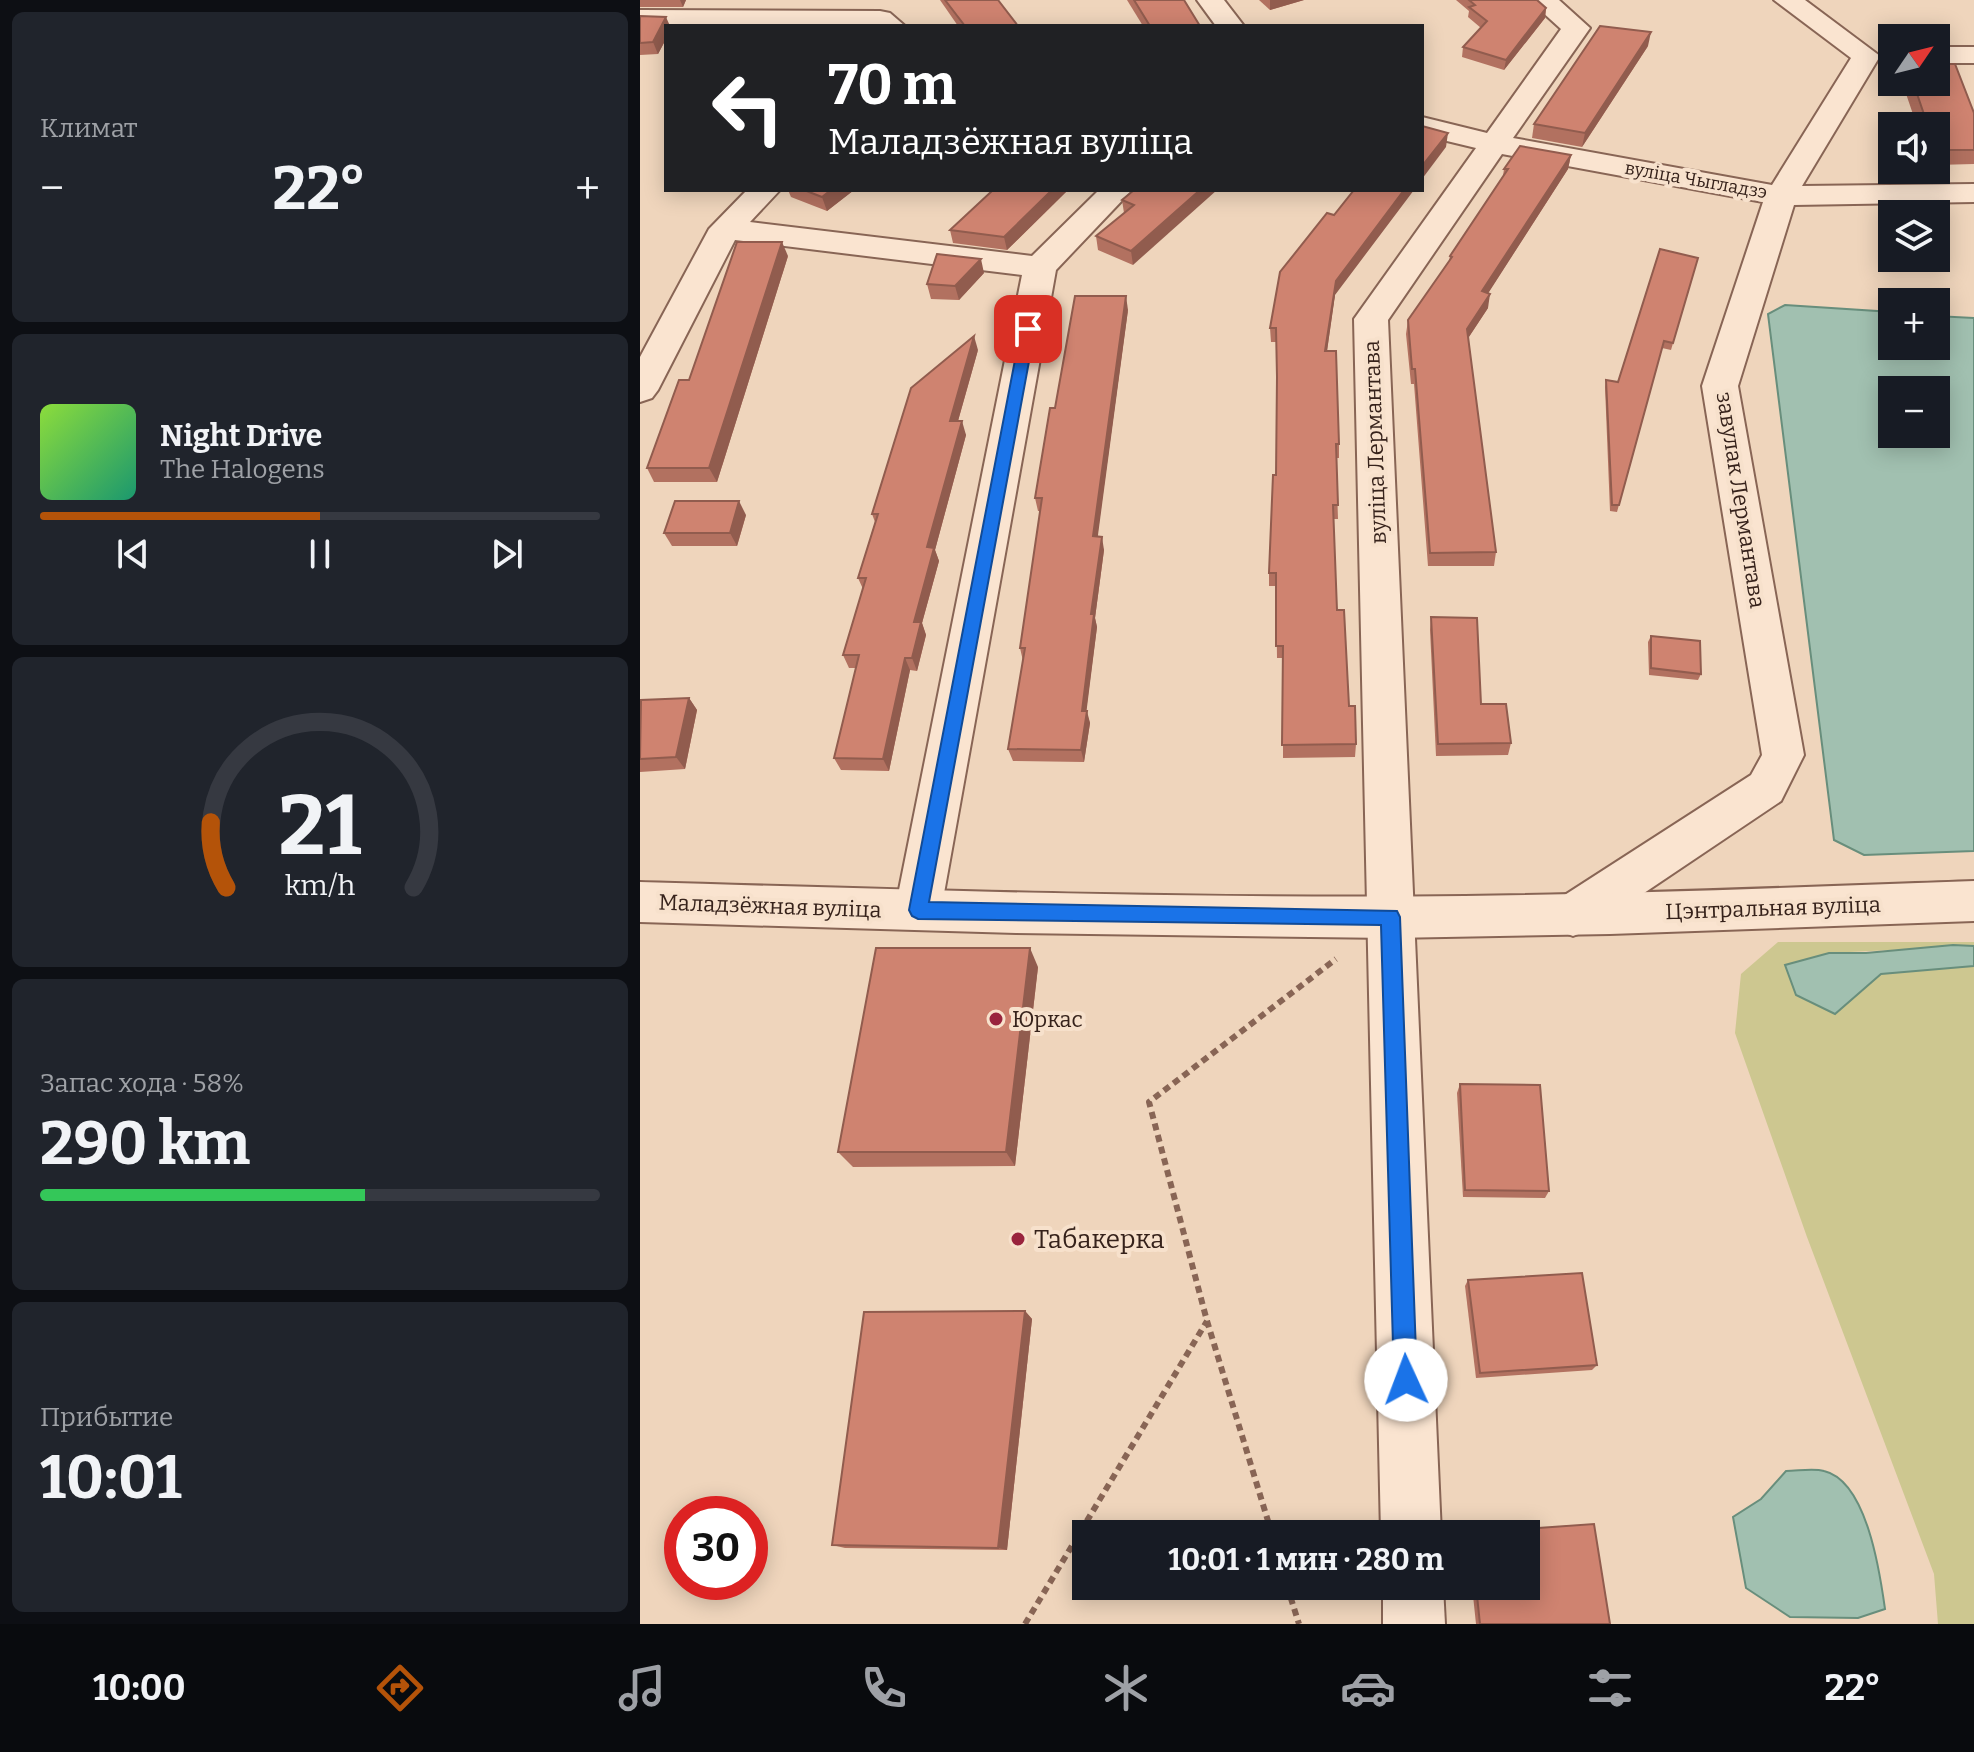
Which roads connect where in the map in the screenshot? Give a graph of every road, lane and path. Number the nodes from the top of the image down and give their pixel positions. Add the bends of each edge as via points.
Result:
1 (1210, 0) edge
2 (1542, 0) edge
3 (1787, 0) edge
4 (640, 18) edge
5 (888, 24) edge
6 (1228, 24) edge
7 (1878, 55) edge
8 (1950, 55) edge
9 (1974, 55) edge
10 (1878, 57) edge
11 (1424, 126) edge
12 (1496, 144) junction
13 (763, 192) edge
14 (1115, 192) edge
15 (1974, 193) edge
16 (1781, 196) junction
17 (725, 229) junction
18 (1040, 267) junction
19 (640, 390) edge
20 (1974, 901) edge
21 (640, 902) edge
22 (918, 910) junction
23 (1573, 915) junction
24 (1390, 917) junction
25 (1207, 1321) junction
26 (1268, 1520) edge
27 (1411, 1520) edge
28 (1291, 1600) edge
29 (1413, 1600) edge
30 (1025, 1624) edge
31 (1299, 1624) edge
32 (1414, 1624) edge

1 - 6 street
2 - 12 street, вуліца Лермантава via 1576,28
3 - 7 street, завулак Лермантава
4 - 5 street via 880,19
8 - 9 street
10 - 16 street, завулак Лермантава
11 - 12 street, вуліца Чыгладзэ
12 - 16 street, вуліца Чыгладзэ
12 - 24 street, вуліца Лермантава via 1371,319
13 - 17 street
14 - 18 street
15 - 16 street, вуліца Чыгладзэ
16 - 23 street, завулак Лермантава via 1720,386 1783,755 1766,788
17 - 18 street
17 - 19 street
18 - 22 street
20 - 23 street, Цэнтральная вуліца
21 - 22 street, Маладзёжная вуліца
22 - 24 street, Маладзёжная вуліца
23 - 24 street, Маладзёжная вуліца
24 - 25 path via 1149,1102
24 - 27 street, вуліца Лермантава
25 - 26 path
25 - 30 path
28 - 31 path
29 - 32 street

